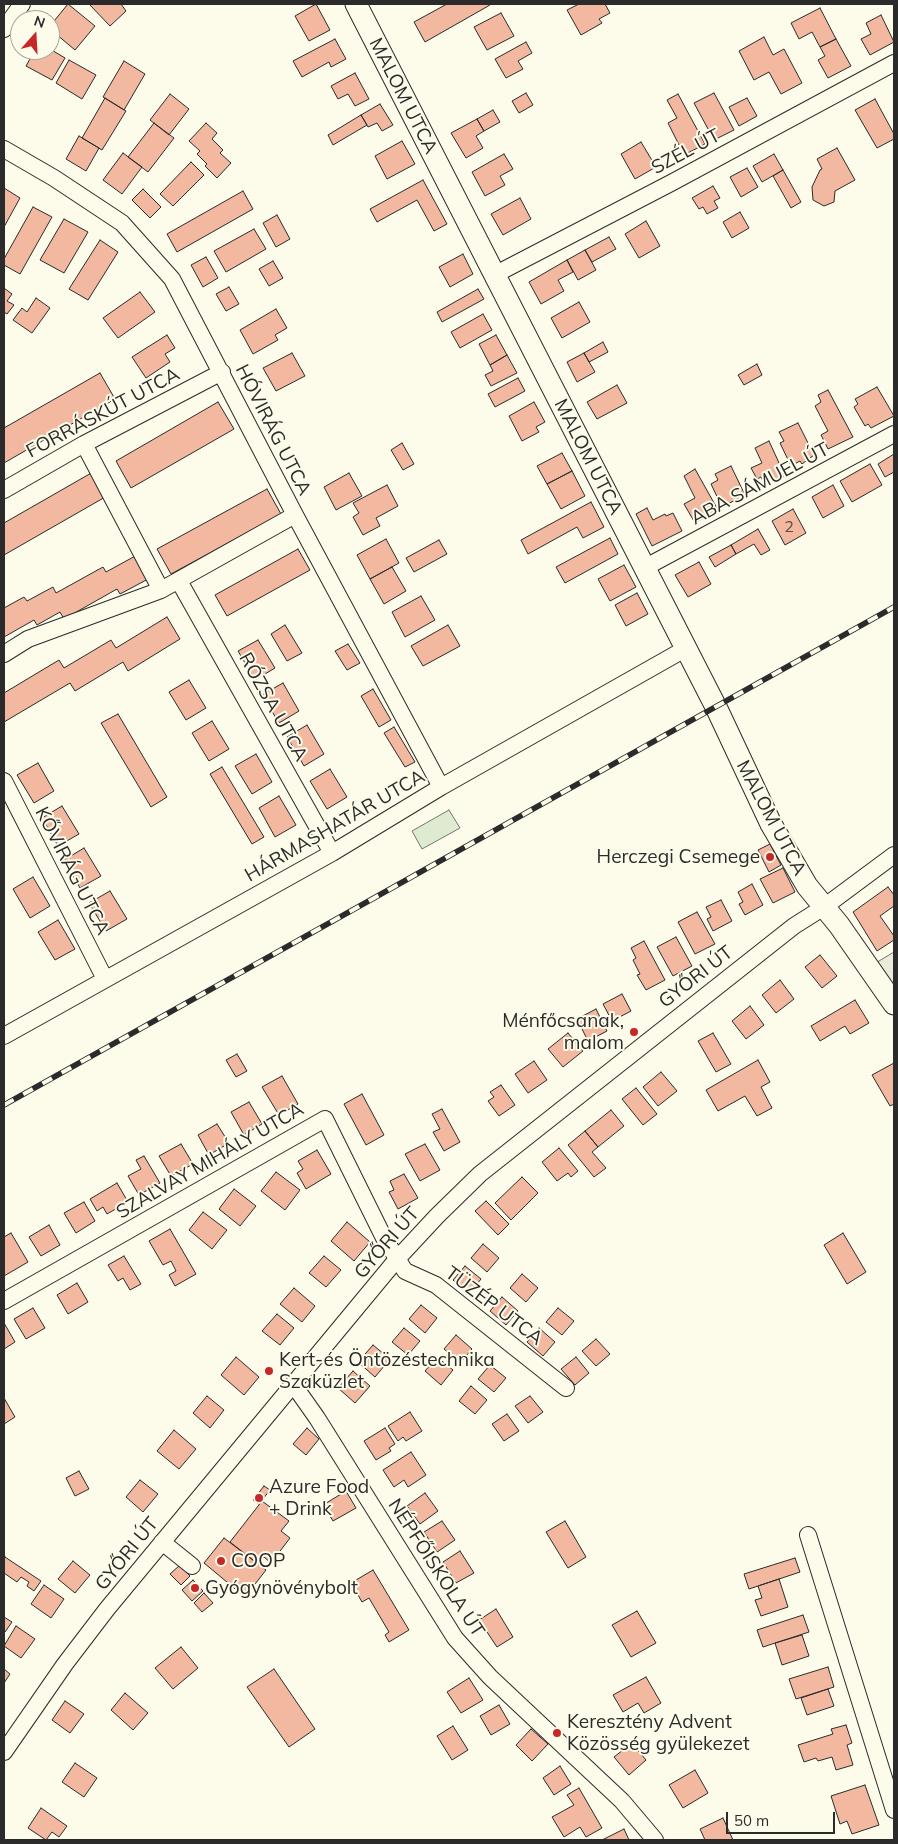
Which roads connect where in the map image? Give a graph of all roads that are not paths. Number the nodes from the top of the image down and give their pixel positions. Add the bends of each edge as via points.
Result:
1 (22, 4) edge
2 (356, 4) edge
3 (4, 29) edge
4 (894, 63) edge
5 (4, 149) edge
6 (494, 275) junction
7 (222, 372) junction
8 (894, 434) edge
9 (84, 444) junction
10 (4, 490) edge
11 (294, 515) junction
12 (644, 568) junction
13 (179, 581) junction
14 (161, 590) junction
15 (685, 649) junction
16 (4, 654) edge
17 (4, 781) edge
18 (441, 787) junction
19 (332, 853) junction
20 (894, 855) edge
21 (824, 907) junction
22 (105, 979) junction
23 (894, 1004) edge
24 (4, 1036) edge
25 (397, 1259) junction
26 (4, 1301) edge
27 (293, 1384) junction
28 (566, 1388) dead end
29 (808, 1535) dead end
30 (162, 1542) junction
31 (192, 1566) dead end
32 (4, 1752) edge
33 (894, 1810) edge
34 (655, 1840) edge

1 - 3 street
2 - 6 main road, MALOM UTCA
4 - 6 street, SZÉL ÚT
5 - 7 street, HÓVIRÁG UTCA via 122,223 172,279
6 - 12 main road, MALOM UTCA
7 - 9 street, FORRÁSKÚT UTCA
7 - 11 street, HÓVIRÁG UTCA
8 - 12 street, ABA SÁMUEL ÚT
9 - 10 street, FORRÁSKÚT UTCA
9 - 14 street
11 - 13 street
11 - 18 street, HÓVIRÁG UTCA
12 - 15 main road, MALOM UTCA
13 - 14 street
13 - 19 street, RÓZSA UTCA
14 - 16 street via 28,639
15 - 18 street, HÁRMASHATÁR UTCA
15 - 21 main road, MALOM UTCA via 772,824 807,886
17 - 22 street, KŐVIRÁG UTCA
18 - 19 street, HÁRMASHATÁR UTCA
19 - 22 street, HÁRMASHATÁR UTCA
20 - 21 street, GYŐRI ÚT
21 - 23 main road, MALOM UTCA
21 - 25 street, GYŐRI ÚT via 794,926 480,1174
22 - 24 street, HÁRMASHATÁR UTCA
25 - 26 street, SZALVAY MIHÁLY UTCA via 325,1119
25 - 27 street, GYŐRI ÚT
25 - 28 street, TÜZÉP UTCA via 405,1271 436,1284
27 - 30 street, GYŐRI ÚT
27 - 34 street, NÉPFŐISKOLA ÚT via 455,1638 490,1677 622,1801
29 - 33 street
30 - 31 street
30 - 32 street, GYŐRI ÚT via 65,1664

